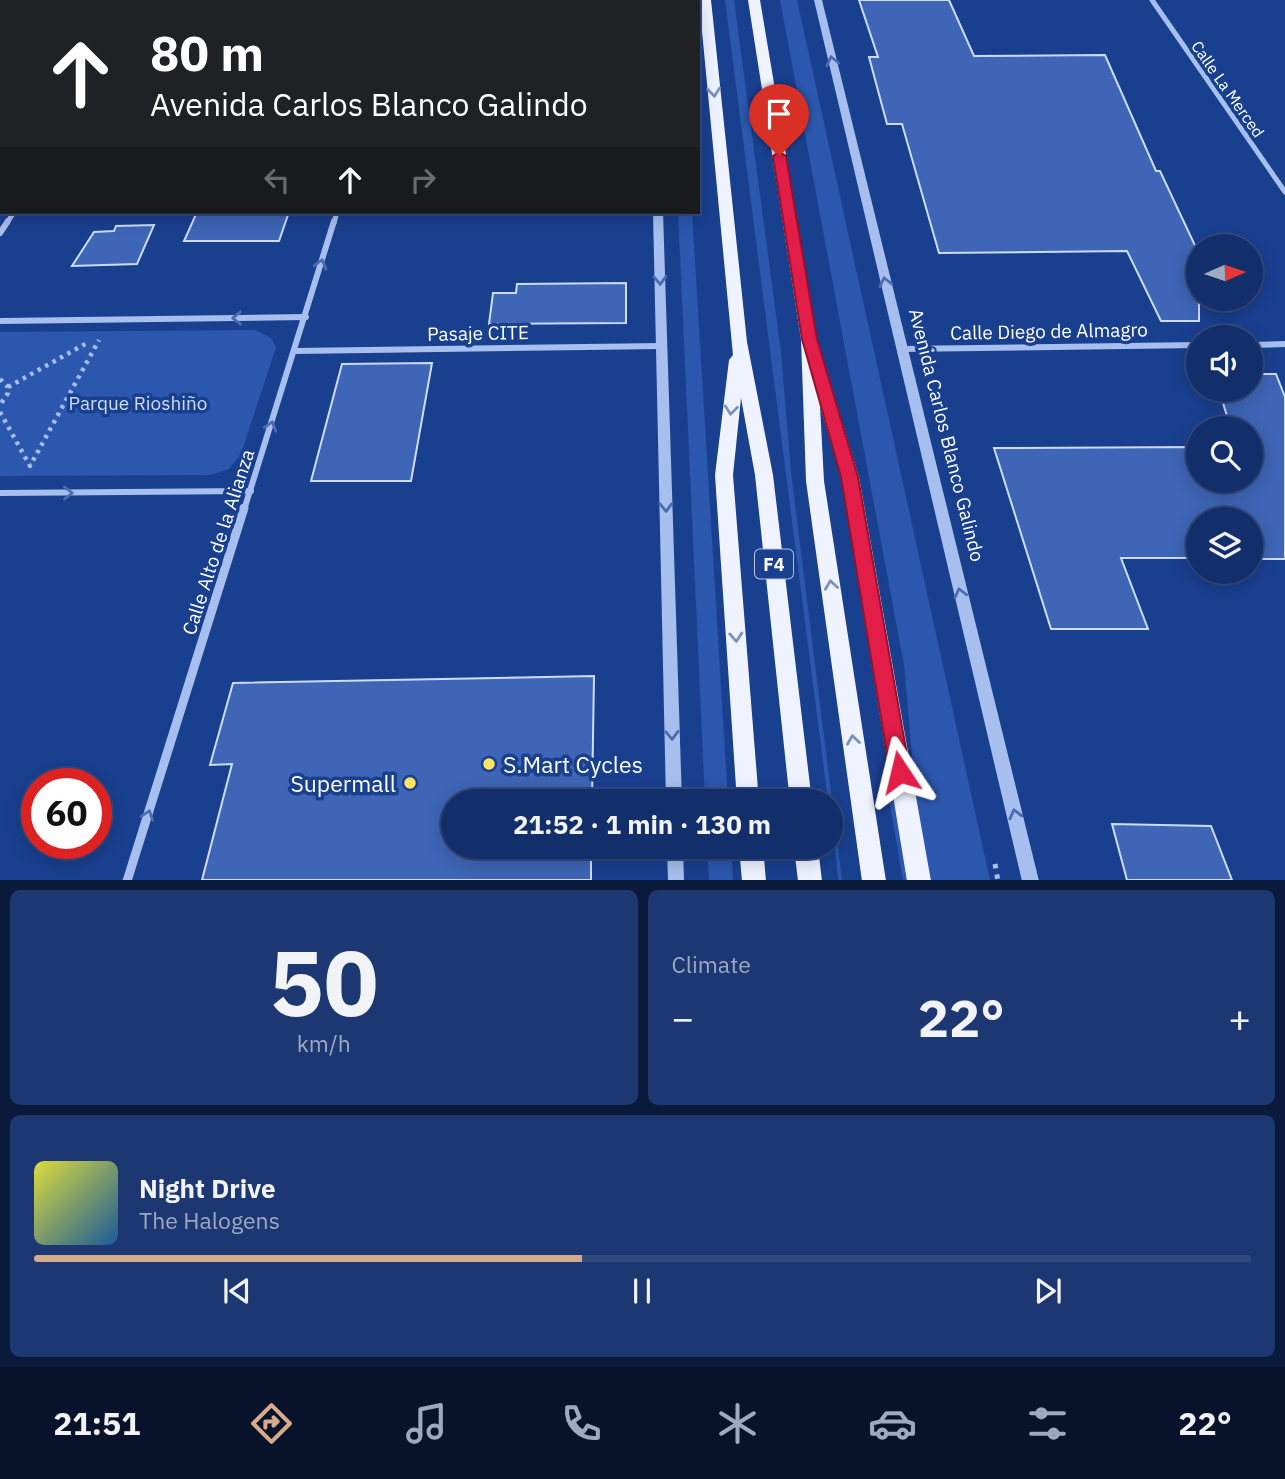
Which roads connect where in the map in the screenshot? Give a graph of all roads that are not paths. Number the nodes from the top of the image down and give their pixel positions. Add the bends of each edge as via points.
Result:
1 (705, 0) edge
2 (754, 0) edge
3 (818, 0) edge
4 (1152, 0) edge
5 (1285, 192) edge
6 (13, 214) edge
7 (336, 214) edge
8 (658, 214) edge
9 (0, 233) edge
10 (306, 317) junction
11 (0, 321) edge
12 (809, 339) junction
13 (739, 342) junction
14 (1285, 344) edge
15 (1186, 345) edge
16 (1263, 345) edge
17 (662, 346) junction
18 (900, 349) junction
19 (295, 351) junction
20 (251, 491) junction
21 (0, 494) edge
22 (674, 789) edge
23 (747, 789) edge
24 (800, 789) edge
25 (675, 859) edge
26 (752, 859) edge
27 (807, 859) edge
28 (127, 880) edge
29 (676, 880) edge
30 (754, 880) edge
31 (810, 880) edge
32 (874, 880) edge
33 (919, 880) edge
34 (1031, 880) edge

1 -> 13 main road, F4
2 - 12 main road
18 -> 3 street, Avenida Carlos Blanco Galindo
4 - 5 street, Calle La Merced
6 - 9 street
10 -> 7 street, Calle Alto de la Alianza
8 -> 17 street
10 -> 11 street
10 - 19 street, Calle Alto de la Alianza
32 -> 12 main road via 815,481
12 - 33 main road via 850,477
13 -> 23 main road via 724,475
13 - 24 main road, F4 via 764,475
14 - 16 street
15 - 18 street, Calle Diego de Almagro
17 - 19 street, Pasaje CITE
17 -> 22 street
34 -> 18 street, Avenida Carlos Blanco Galindo
20 -> 19 street, Calle Alto de la Alianza
21 -> 20 street
28 -> 20 street, Calle Alto de la Alianza
25 - 29 street
26 - 30 main road
27 - 31 main road

